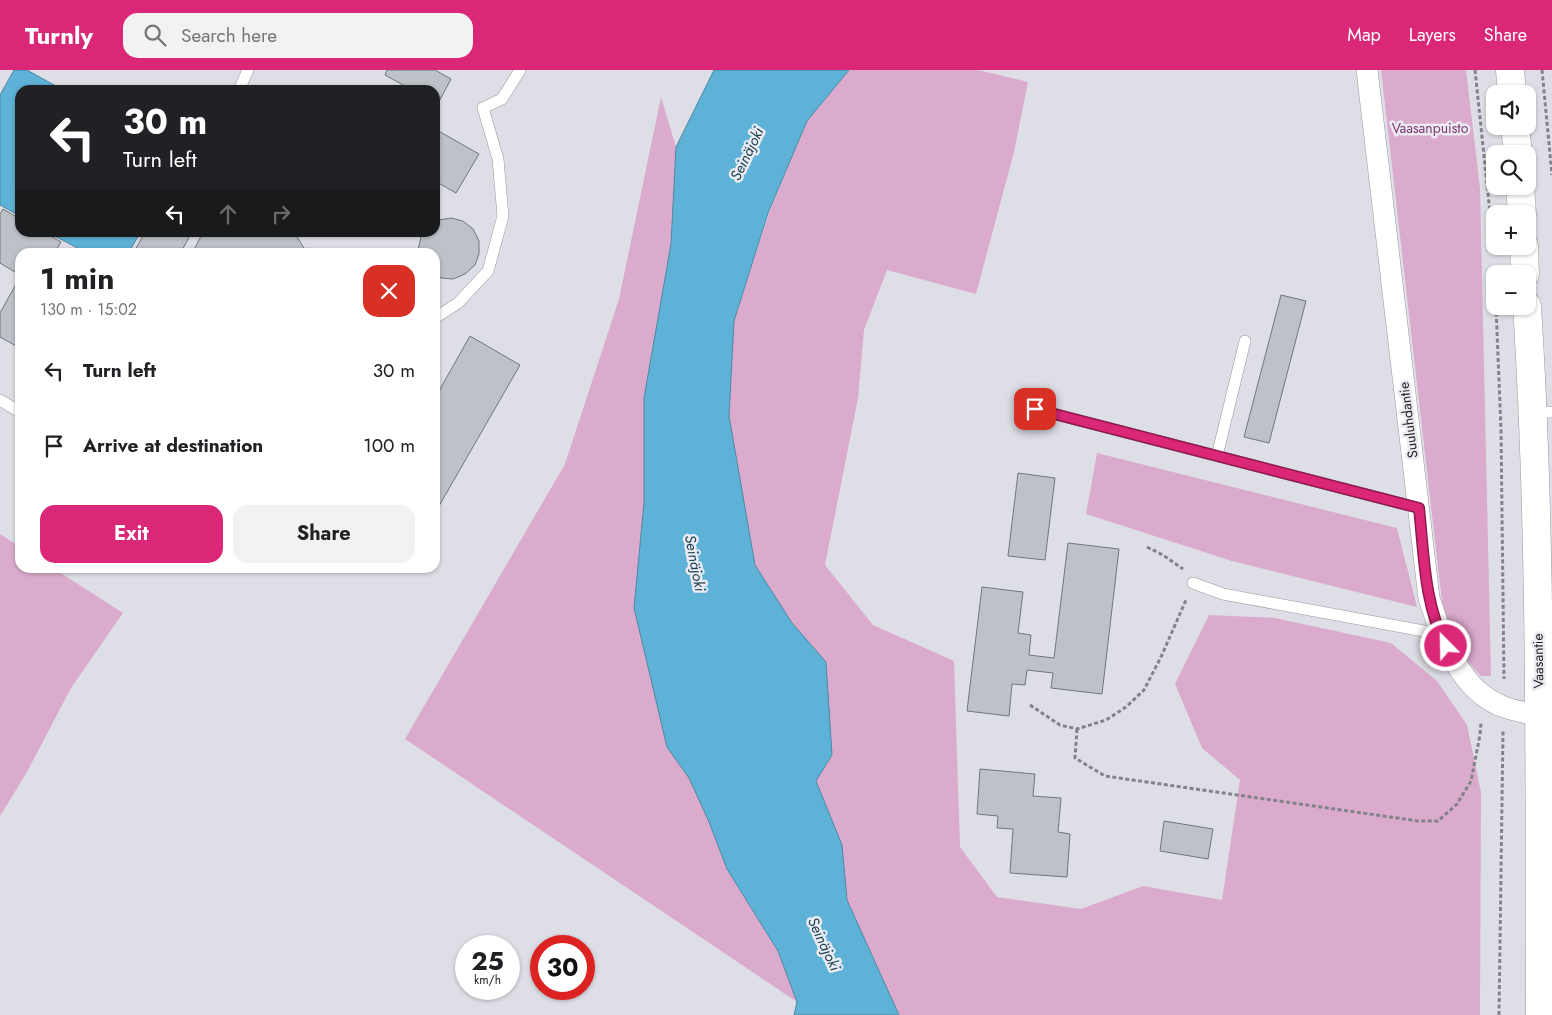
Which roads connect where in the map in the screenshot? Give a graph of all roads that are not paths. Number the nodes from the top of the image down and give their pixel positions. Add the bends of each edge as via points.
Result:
1 (248, 70) edge
2 (520, 70) edge
3 (1367, 70) edge
4 (1510, 70) edge
5 (241, 85) edge
6 (1511, 85) edge
7 (440, 315) edge
8 (1528, 315) edge
9 (1245, 341) dead end
10 (0, 400) edge
11 (15, 409) edge
12 (1035, 409) dead end
13 (1543, 413) edge
14 (1217, 456) junction
15 (1419, 508) junction
16 (1193, 583) road end
17 (1440, 634) junction
18 (1538, 715) junction
19 (1546, 906) edge
20 (1540, 1015) edge

1 - 5 lane
2 - 7 lane via 502,99 483,108 498,159 503,216 488,271 458,304
3 - 15 street, Suuluhdantie
4 - 6 main road
8 - 13 main road, Vaasantie
9 - 14 lane
10 - 11 lane
12 - 14 lane
13 - 18 main road, Vaasantie
14 - 15 lane
15 - 17 street, Suuluhdantie via 1429,598
16 - 17 lane via 1222,594
17 - 18 street, Suuluhdantie via 1459,669 1481,695 1503,707
18 - 19 main road, Vaasantie
19 - 20 main road, Vaasantie

